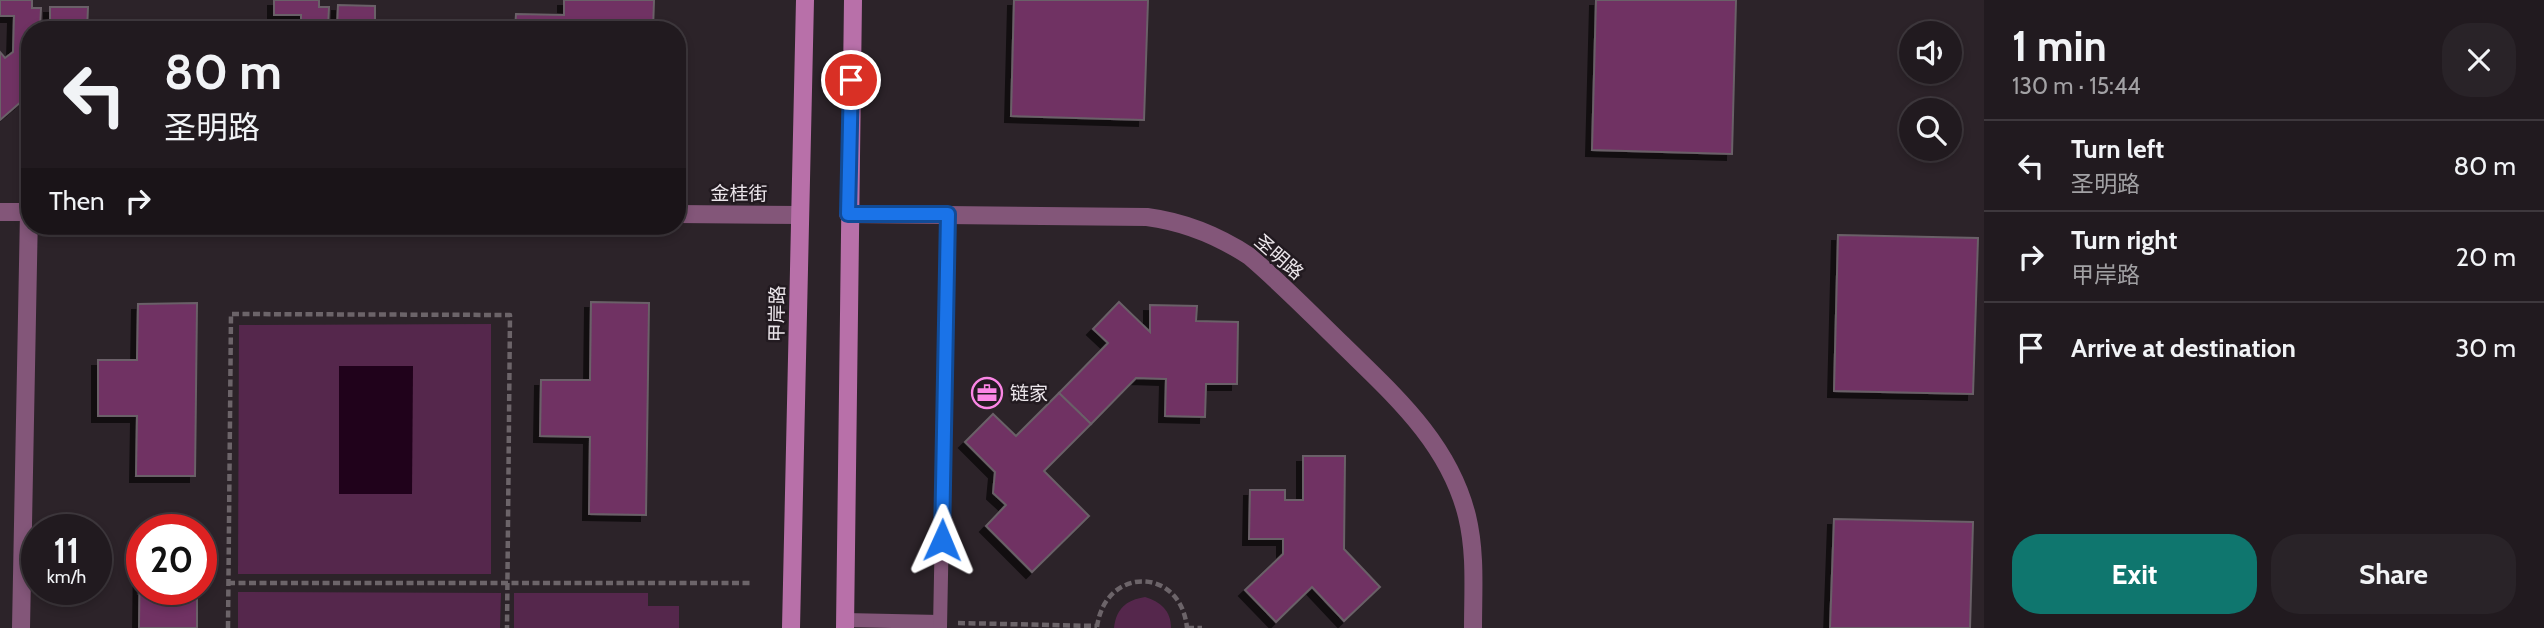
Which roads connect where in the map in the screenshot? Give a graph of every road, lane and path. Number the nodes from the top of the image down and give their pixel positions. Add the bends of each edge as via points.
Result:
1 (805, 0) edge
2 (852, 0) edge
3 (0, 212) edge
4 (21, 212) edge
5 (686, 214) edge
6 (848, 214) junction
7 (948, 214) junction
8 (800, 215) junction
9 (29, 235) edge
10 (228, 583) junction
11 (508, 583) junction
12 (751, 583) dead end
13 (845, 624) edge
14 (940, 625) edge
15 (1097, 627) edge
16 (21, 628) edge
17 (228, 628) edge
18 (508, 628) edge
19 (792, 628) edge
20 (1187, 628) edge
21 (1202, 628) edge
22 (1473, 628) edge

1 - 8 main road, 甲岸路
2 - 6 main road
3 - 4 street
5 - 8 street, 金桂街
6 - 7 street, 圣明路
6 - 13 main road
7 - 14 lane
7 - 22 street, 圣明路 via 1147,217 1194,226 1249,256 1404,405 1436,445 1458,490 1469,527
8 - 19 main road, 甲岸路
9 - 16 street
10 - 11 path
10 - 11 path via 231,314 510,315
10 - 17 path
11 - 12 path
11 - 18 path
13 - 14 lane
14 - 15 path
15 - 20 path via 1107,598 1130,583 1144,581 1158,584 1180,601
20 - 21 path

